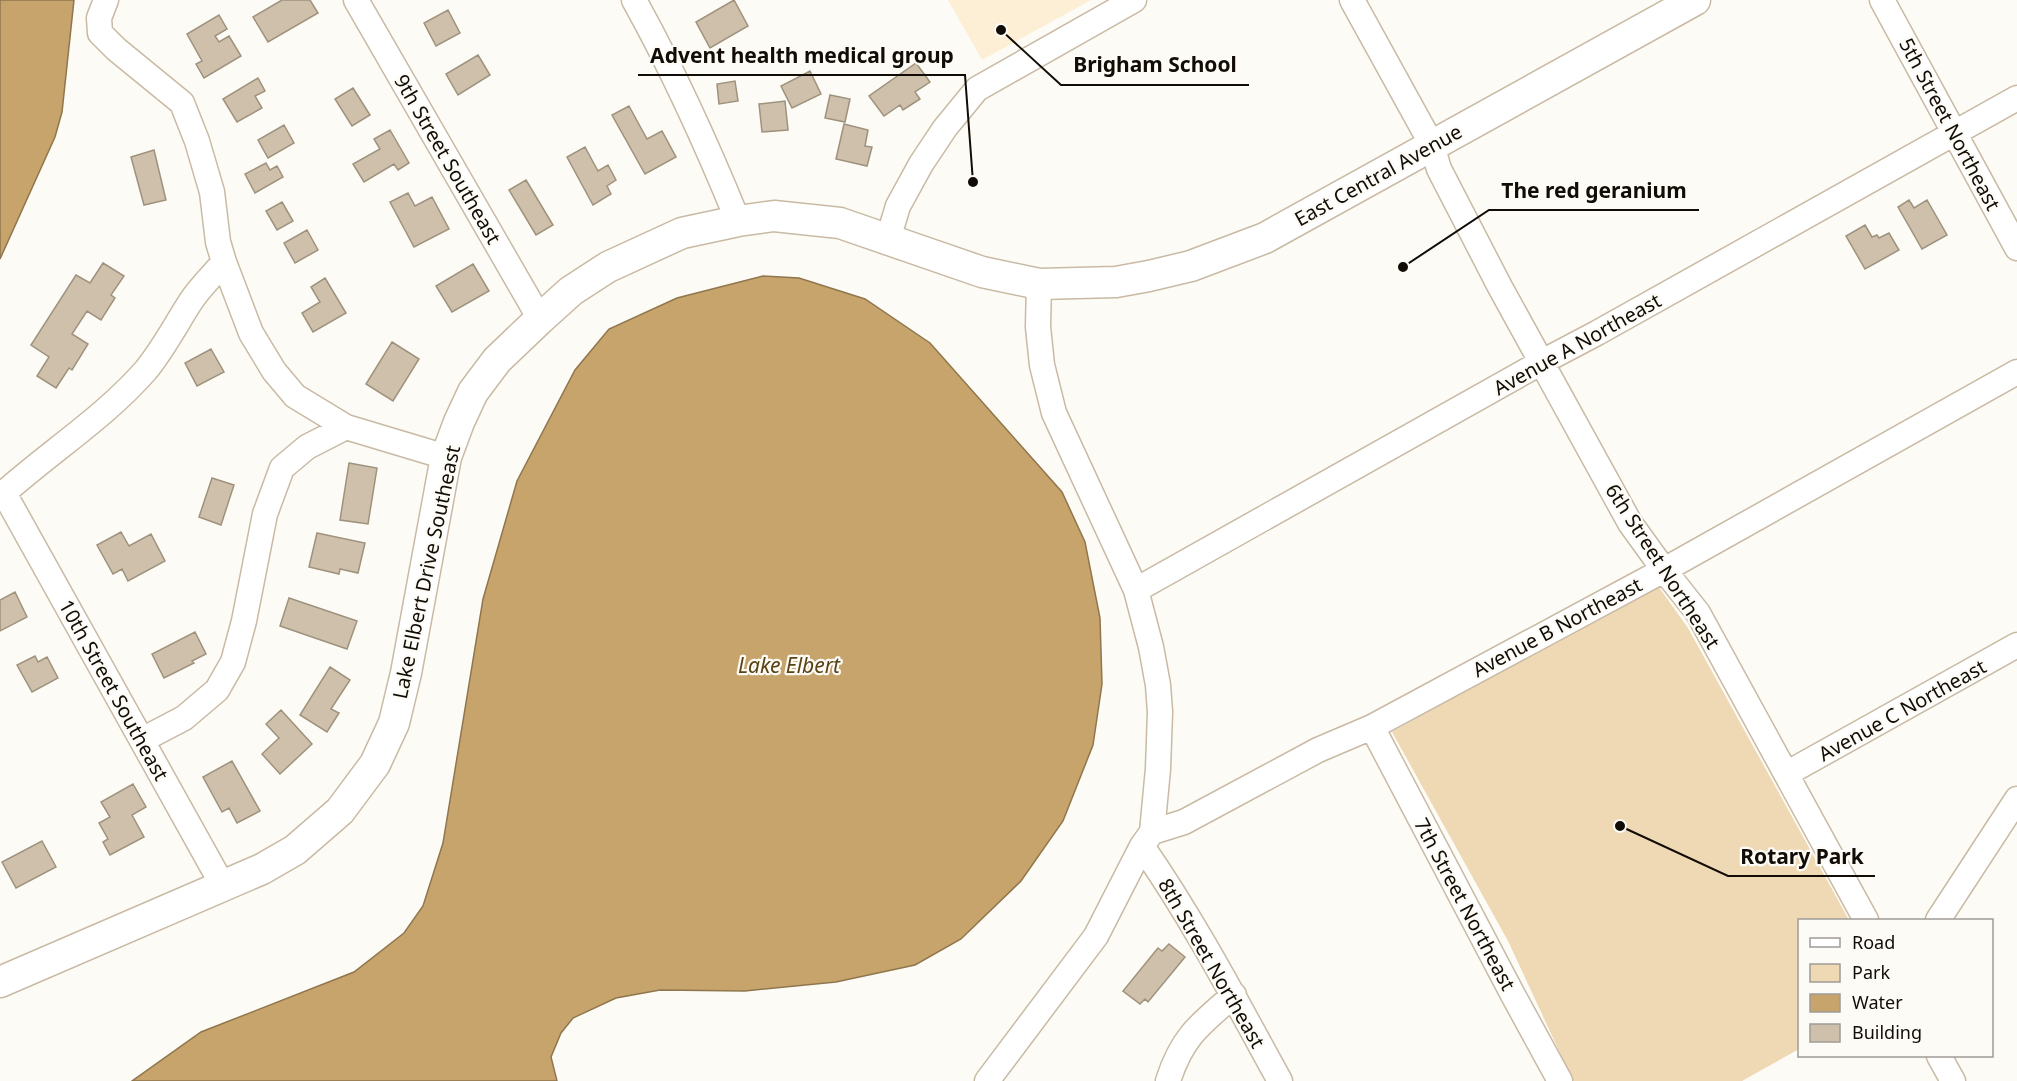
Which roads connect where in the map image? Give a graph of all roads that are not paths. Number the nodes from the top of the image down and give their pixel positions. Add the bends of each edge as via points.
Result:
1 (106, 0) edge
2 (356, 0) edge
3 (634, 0) edge
4 (1134, 0) edge
5 (1352, 0) edge
6 (1695, 0) edge
7 (1882, 0) edge
8 (2017, 98) edge
9 (1954, 133) junction
10 (1432, 145) junction
11 (738, 221) junction
12 (888, 239) junction
13 (2017, 248) edge
14 (224, 262) junction
15 (1039, 284) junction
16 (540, 319) junction
17 (1542, 362) junction
18 (2017, 372) edge
19 (346, 427) junction
20 (447, 457) junction
21 (1664, 570) junction
22 (1136, 590) junction
23 (2017, 645) edge
24 (1372, 727) junction
25 (142, 740) junction
26 (1786, 774) junction
27 (2017, 799) edge
28 (1147, 839) junction
29 (223, 886) junction
30 (1865, 919) edge
31 (1939, 919) edge
32 (0, 982) edge
33 (1234, 995) junction
34 (1940, 1057) edge
35 (987, 1081) edge
36 (1168, 1081) edge
37 (1280, 1081) edge
38 (1560, 1081) edge
39 (1953, 1081) edge

1 - 14 street via 99,18 100,33 182,103 212,192
2 - 16 street, 9th Street Southeast
3 - 11 street via 713,157
4 - 12 street via 977,88 921,164 898,206
5 - 10 street, 6th Street Northeast
6 - 10 main road, East Central Avenue
7 - 9 street, 5th Street Northeast
8 - 9 street, Avenue A Northeast
9 - 13 street, 5th Street Northeast
9 - 17 street, Avenue A Northeast
10 - 15 main road, East Central Avenue via 1265,238 1191,266 1116,282
10 - 17 street, 6th Street Northeast via 1439,169
11 - 12 main road, Lake Elbert Drive Southeast via 774,216 808,219 840,223
11 - 16 main road, Lake Elbert Drive Southeast via 682,233 620,261 572,291
12 - 15 main road, Lake Elbert Drive Southeast via 982,272
14 - 19 street via 251,333 274,371 295,396
14 - 25 street, 10th Street Southeast via 192,299 146,370 115,403 4,493
15 - 22 street via 1041,365 1054,413
16 - 20 main road, Lake Elbert Drive Southeast via 497,360 473,392
17 - 21 street, 6th Street Northeast via 1630,523
17 - 22 street, Avenue A Northeast
18 - 21 street, Avenue B Northeast
19 - 20 street
19 - 25 street via 307,447 282,468 265,514 233,662 218,690 184,717
20 - 29 main road, Lake Elbert Drive Southeast via 402,693 394,723 375,764 340,811 295,849
21 - 24 street, Avenue B Northeast
21 - 26 street, 6th Street Northeast via 1698,613
22 - 28 street via 1151,647 1160,712 1158,769
23 - 26 street, Avenue C Northeast
24 - 28 street, Avenue B Northeast via 1318,750
24 - 38 street, 7th Street Northeast
25 - 29 street, 10th Street Southeast
26 - 30 street, 6th Street Northeast
27 - 31 street
28 - 33 street, 8th Street Northeast
28 - 35 street via 1096,936
29 - 32 main road, Lake Elbert Drive Southeast
33 - 36 street via 1190,1034
33 - 37 street, 8th Street Northeast
34 - 39 street

